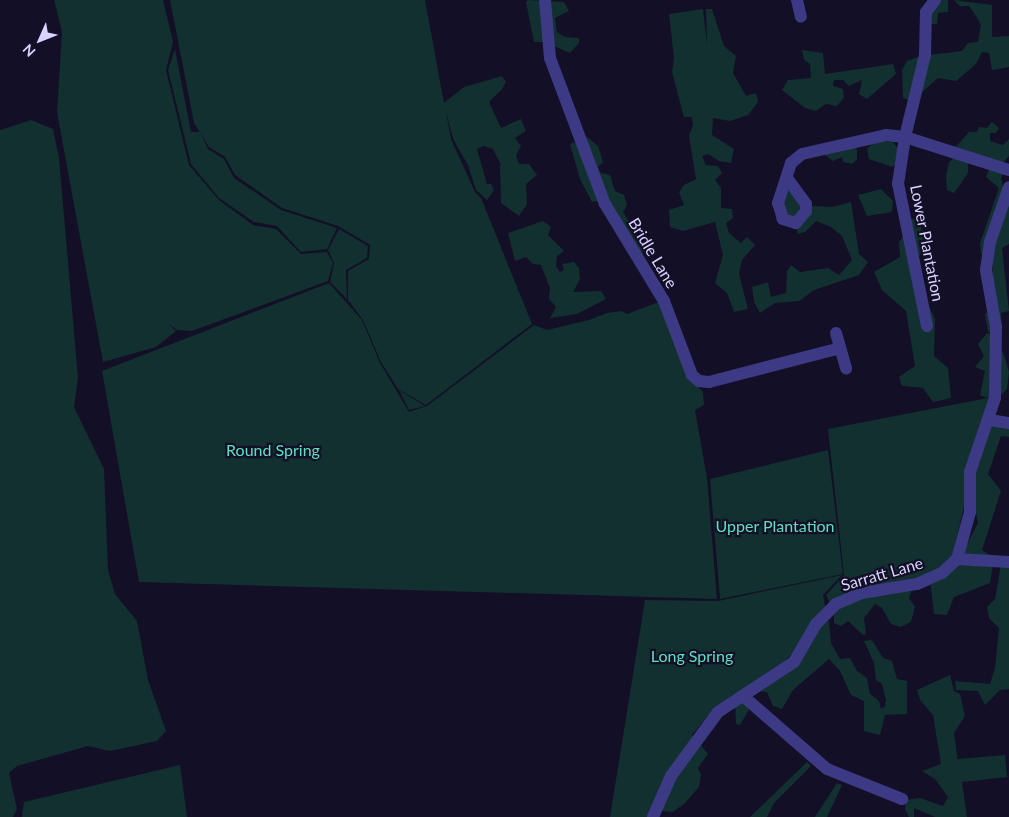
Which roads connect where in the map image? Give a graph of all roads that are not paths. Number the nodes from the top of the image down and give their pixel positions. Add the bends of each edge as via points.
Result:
1 (545, 0) edge
2 (797, 0) edge
3 (935, 0) edge
4 (801, 17) dead end
5 (905, 138) junction
6 (1009, 170) edge
7 (787, 178) dead end
8 (1008, 191) edge
9 (927, 326) dead end
10 (836, 334) dead end
11 (840, 348) junction
12 (846, 368) dead end
13 (989, 420) junction
14 (1009, 423) edge
15 (957, 559) junction
16 (1009, 562) edge
17 (743, 696) junction
18 (903, 799) dead end
19 (653, 817) edge

1 - 11 street, Bridle Lane via 550,58 605,204 664,301 692,375 700,382 709,382
2 - 4 street
3 - 5 street, Lower Plantation via 926,12 925,55
5 - 6 street
5 - 7 street via 886,135 802,154 791,163
5 - 9 street, Lower Plantation via 898,184 901,210
8 - 13 street via 990,242 986,270 996,327 997,378
10 - 11 street
11 - 12 street
13 - 14 street
13 - 15 street via 970,472 970,512
15 - 16 street
15 - 17 street, Sarratt Lane via 942,573 916,584 862,594 836,604 816,624 794,662
17 - 18 street via 827,769
17 - 19 street, Sarratt Lane via 718,712 693,743 671,776

